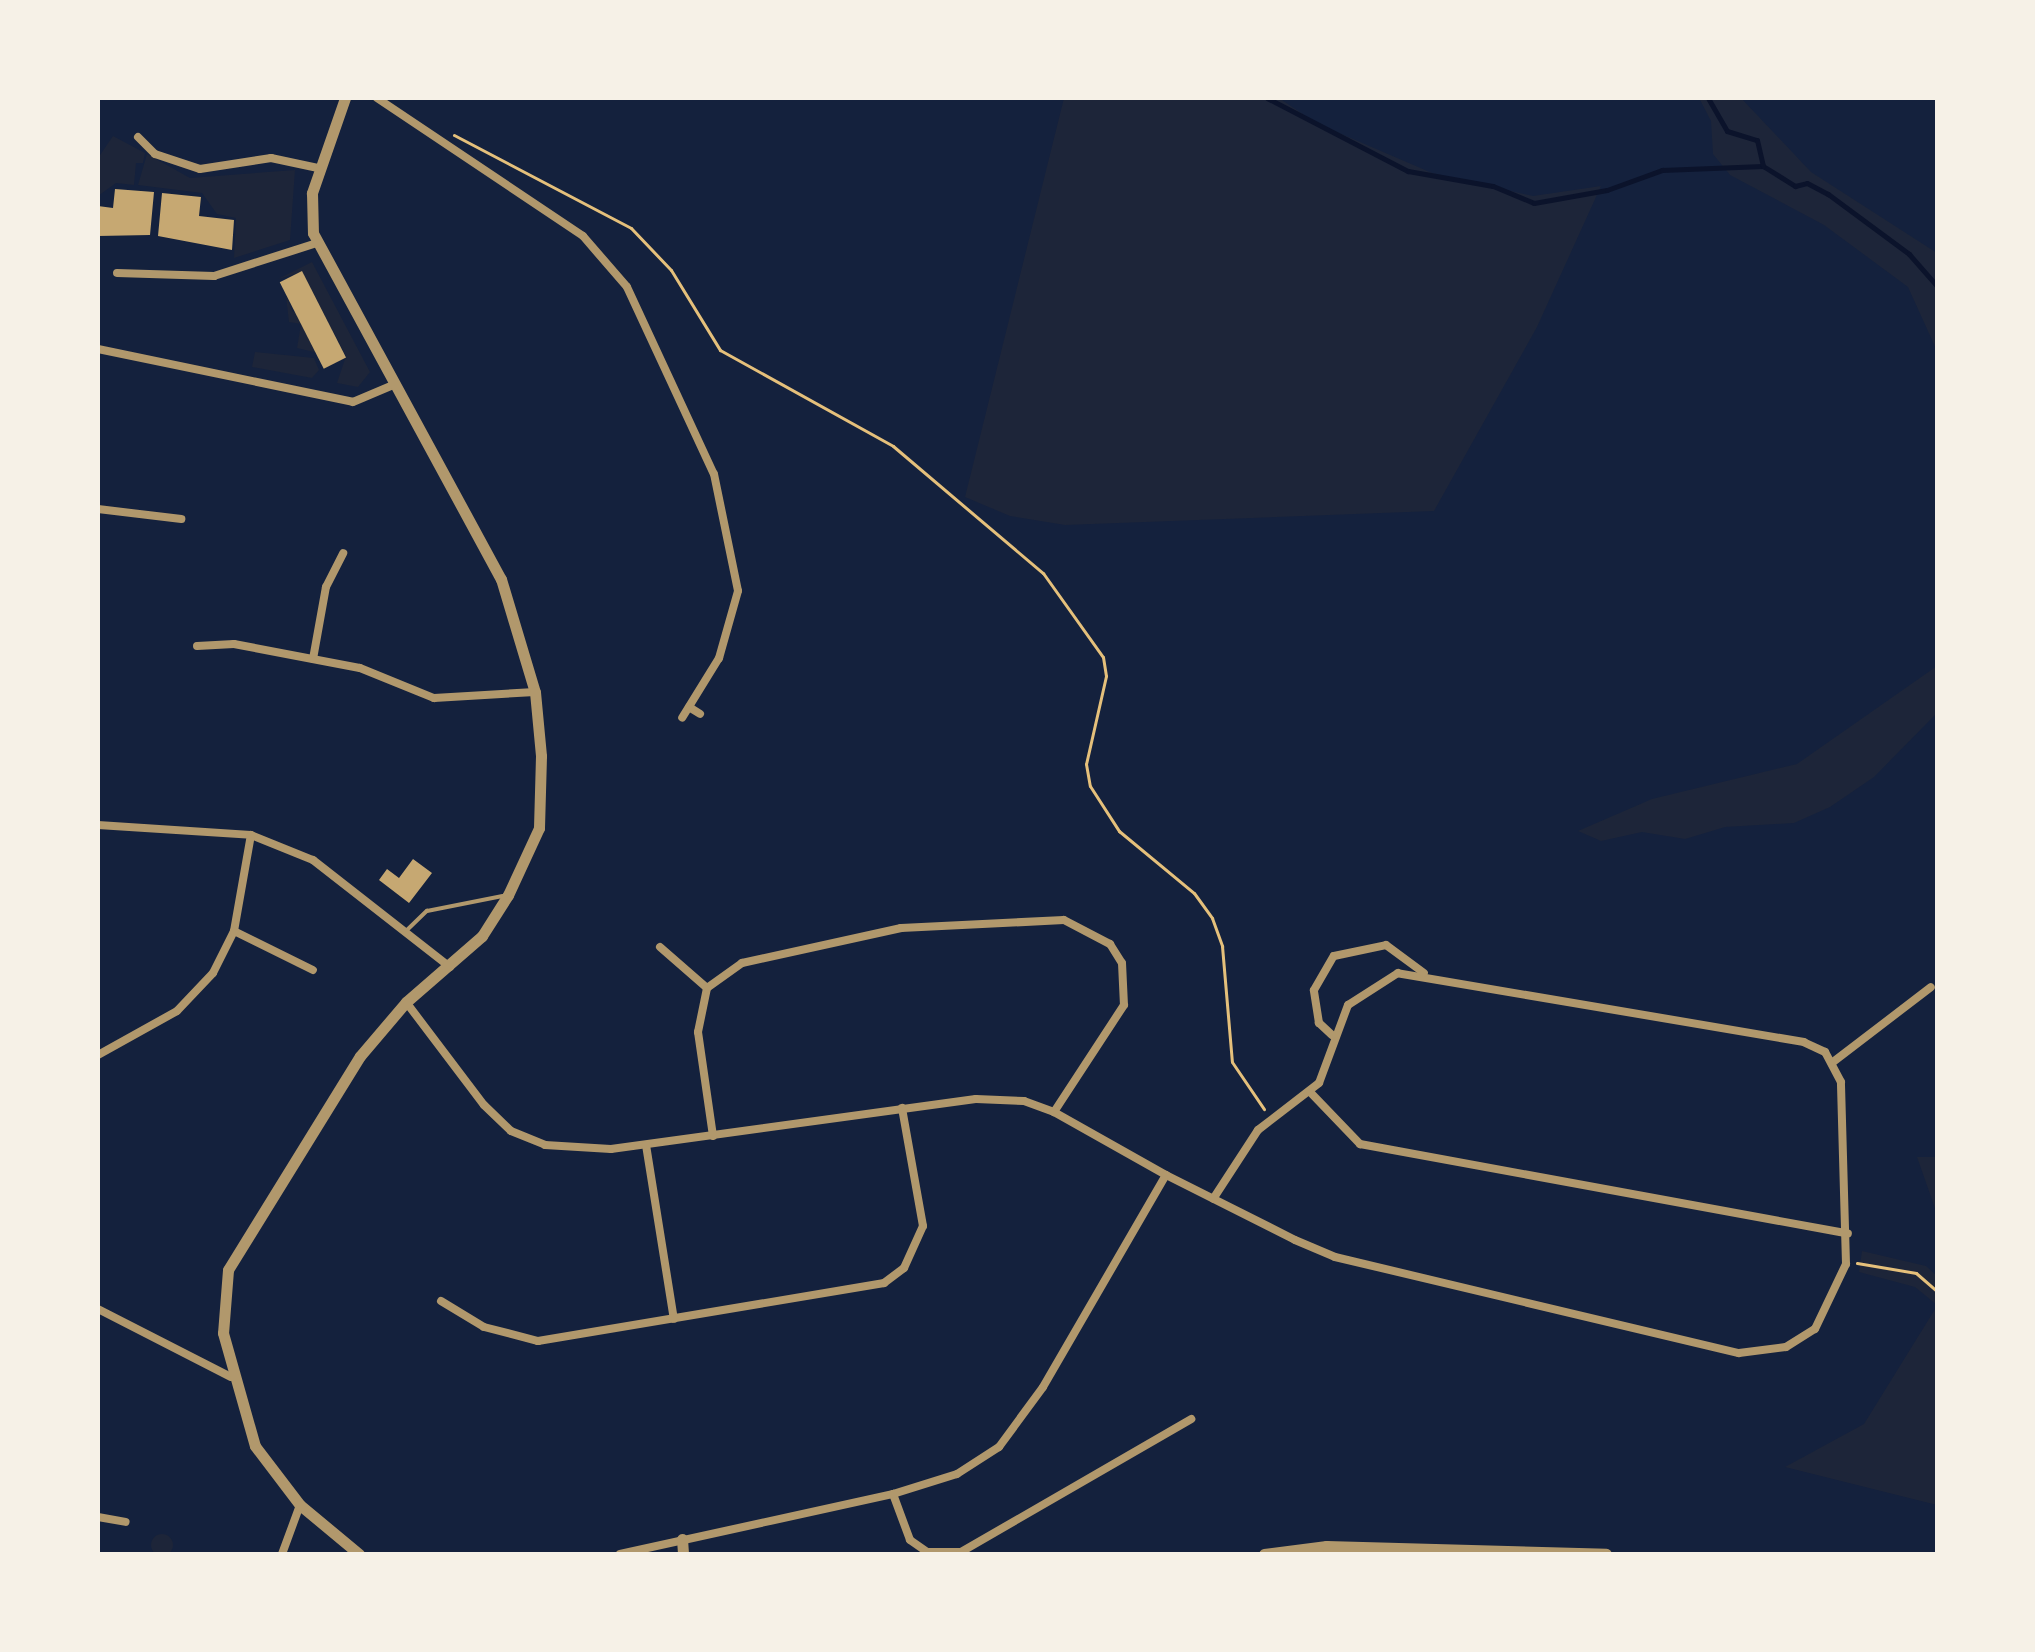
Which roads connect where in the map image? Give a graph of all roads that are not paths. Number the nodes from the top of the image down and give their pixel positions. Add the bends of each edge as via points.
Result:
1 (345, 98) edge
2 (377, 98) edge
3 (138, 137) dead end
4 (318, 168) junction
5 (317, 243) junction
6 (117, 273) dead end
7 (98, 349) edge
8 (393, 385) junction
9 (98, 509) edge
10 (181, 519) dead end
11 (343, 553) dead end
12 (197, 646) dead end
13 (313, 659) junction
14 (535, 692) junction
15 (689, 707) junction
16 (700, 714) dead end
17 (682, 718) dead end
18 (98, 825) edge
19 (251, 835) junction
20 (508, 895) junction
21 (407, 930) junction
22 (234, 931) junction
23 (660, 947) dead end
24 (450, 967) junction
25 (313, 970) dead end
26 (1425, 974) junction
27 (1931, 987) dead end
28 (707, 988) junction
29 (406, 1002) junction
30 (1332, 1035) junction
31 (98, 1055) edge
32 (1833, 1062) junction
33 (1311, 1093) junction
34 (902, 1108) junction
35 (1054, 1112) junction
36 (713, 1136) junction
37 (646, 1145) junction
38 (1166, 1175) junction
39 (1213, 1199) junction
40 (1848, 1234) junction
41 (441, 1301) dead end
42 (98, 1309) edge
43 (674, 1319) junction
44 (231, 1377) junction
45 (1191, 1419) dead end
46 (893, 1494) junction
47 (300, 1505) junction
48 (98, 1517) edge
49 (126, 1522) dead end
50 (682, 1539) junction
51 (282, 1554) edge
52 (359, 1554) edge
53 (620, 1554) edge
54 (683, 1554) edge
55 (1264, 1554) edge
56 (1606, 1554) edge

1 - 4 street
2 - 15 street via 583,236 627,287 714,474 731,536 738,591 719,658
3 - 4 street via 155,154 200,169 271,158
4 - 5 street via 310,208
5 - 6 street via 214,276
5 - 8 street
7 - 8 street via 353,402
8 - 14 street via 501,579
9 - 10 street
11 - 13 street via 326,587
12 - 13 street via 234,644
13 - 14 street via 360,668 434,698
14 - 20 street via 539,828
15 - 16 street
15 - 17 street
18 - 19 street
19 - 21 street via 313,860
19 - 22 street
20 - 21 lane via 427,911
20 - 24 street
21 - 24 street
22 - 25 street
22 - 31 street via 213,973 177,1011
23 - 28 street
24 - 29 street
26 - 30 street via 1380,980 1348,1005
26 - 30 street via 1386,945 1334,956 1314,990 1319,1023
26 - 32 street via 1804,1042
27 - 32 street
28 - 35 street via 742,963 901,928 1034,920 1093,930 1122,963 1124,1005
28 - 36 street via 698,1032
29 - 37 street via 511,1131 576,1152
29 - 44 street via 360,1056 228,1270 223,1333
30 - 33 street via 1327,1069
32 - 40 street via 1841,1082
33 - 39 street via 1245,1146
33 - 40 street via 1360,1144
34 - 35 street via 1000,1099
34 - 36 street
34 - 43 street via 923,1226 904,1268 853,1293
35 - 38 street
36 - 37 street
37 - 43 street
38 - 39 street
38 - 46 street via 1043,1387 999,1447 957,1474
39 - 40 street via 1335,1257 1739,1353 1786,1347 1815,1329 1846,1264
41 - 43 street via 484,1327 538,1341
42 - 44 street
44 - 47 street via 262,1459
45 - 46 street via 961,1552 927,1552 910,1540
46 - 50 street
47 - 51 street
47 - 52 street
48 - 49 street
50 - 53 street
50 - 54 street
55 - 56 street via 1326,1546

